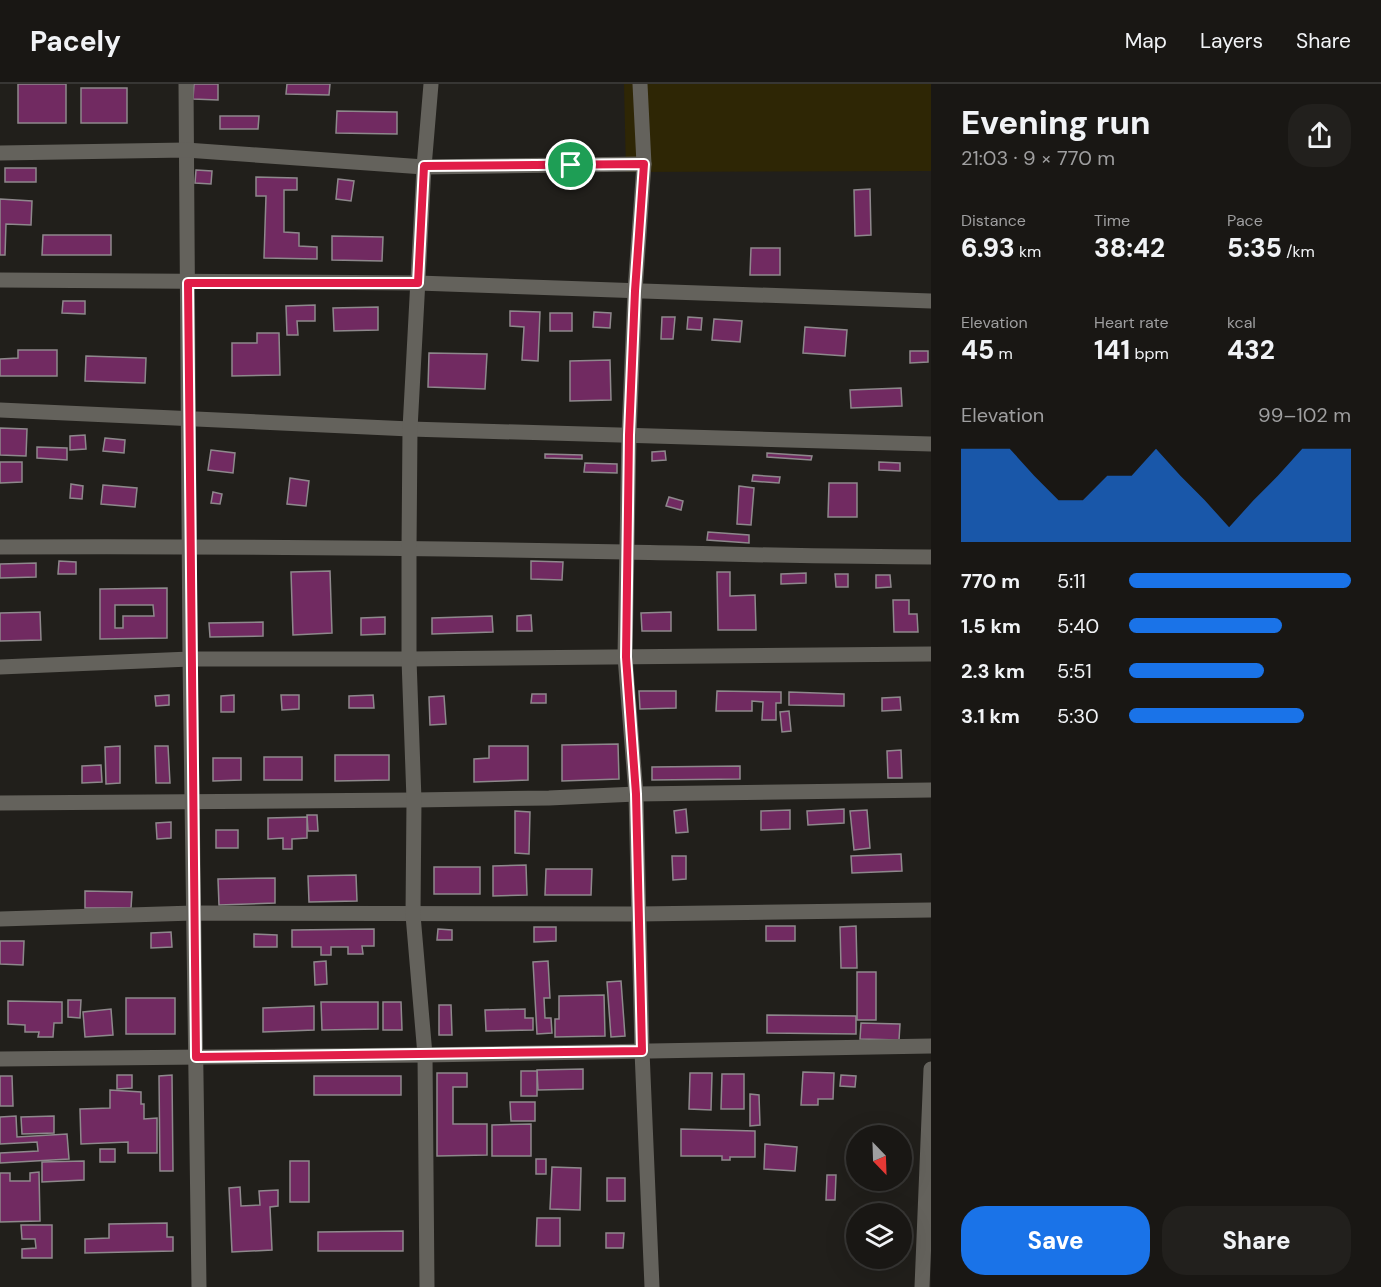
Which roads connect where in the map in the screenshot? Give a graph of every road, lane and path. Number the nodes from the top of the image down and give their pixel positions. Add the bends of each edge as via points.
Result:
1 (186, 84) edge
2 (431, 84) edge
3 (640, 84) edge
4 (186, 150) junction
5 (0, 153) edge
6 (644, 164) junction
7 (424, 166) junction
8 (0, 280) edge
9 (188, 283) junction
10 (418, 283) junction
11 (635, 291) junction
12 (931, 301) edge
13 (0, 410) edge
14 (188, 418) junction
15 (410, 429) junction
16 (629, 435) junction
17 (931, 444) edge
18 (0, 547) edge
19 (189, 547) junction
20 (409, 549) junction
21 (627, 552) junction
22 (931, 557) edge
23 (931, 654) edge
24 (626, 657) junction
25 (190, 659) junction
26 (409, 659) junction
27 (0, 667) edge
28 (931, 790) edge
29 (636, 794) junction
30 (414, 800) junction
31 (192, 801) junction
32 (0, 802) edge
33 (931, 910) edge
34 (194, 913) junction
35 (638, 914) junction
36 (413, 915) junction
37 (0, 919) edge
38 (931, 1046) edge
39 (642, 1051) junction
40 (425, 1055) junction
41 (196, 1057) junction
42 (0, 1059) edge
43 (931, 1069) edge
44 (199, 1287) edge
45 (427, 1287) edge
46 (652, 1287) edge
47 (922, 1287) edge

1 - 4 street
2 - 7 street
3 - 6 street
4 - 5 street
4 - 7 street
4 - 9 street
6 - 7 street
6 - 11 street
7 - 10 street
8 - 9 street
9 - 10 street
9 - 14 street
10 - 11 street
10 - 15 street
11 - 12 street
11 - 16 street
13 - 14 street
14 - 15 street
14 - 19 street
15 - 16 street
15 - 20 street
16 - 17 street
16 - 21 street
18 - 19 street
19 - 20 street
19 - 25 street
20 - 21 street
20 - 26 street
21 - 22 street
21 - 24 street
23 - 24 street
24 - 26 street
24 - 29 street
25 - 26 street
25 - 27 street
25 - 31 street
26 - 30 street
28 - 29 street
29 - 30 street
29 - 35 street
30 - 31 street
30 - 36 street
31 - 32 street
31 - 34 street
33 - 35 street
34 - 36 street
34 - 37 street
34 - 41 street
35 - 36 street
35 - 39 street
36 - 40 street
38 - 39 street
39 - 40 street
39 - 46 street
40 - 41 street
40 - 45 street
41 - 42 street
41 - 44 street
43 - 47 street

